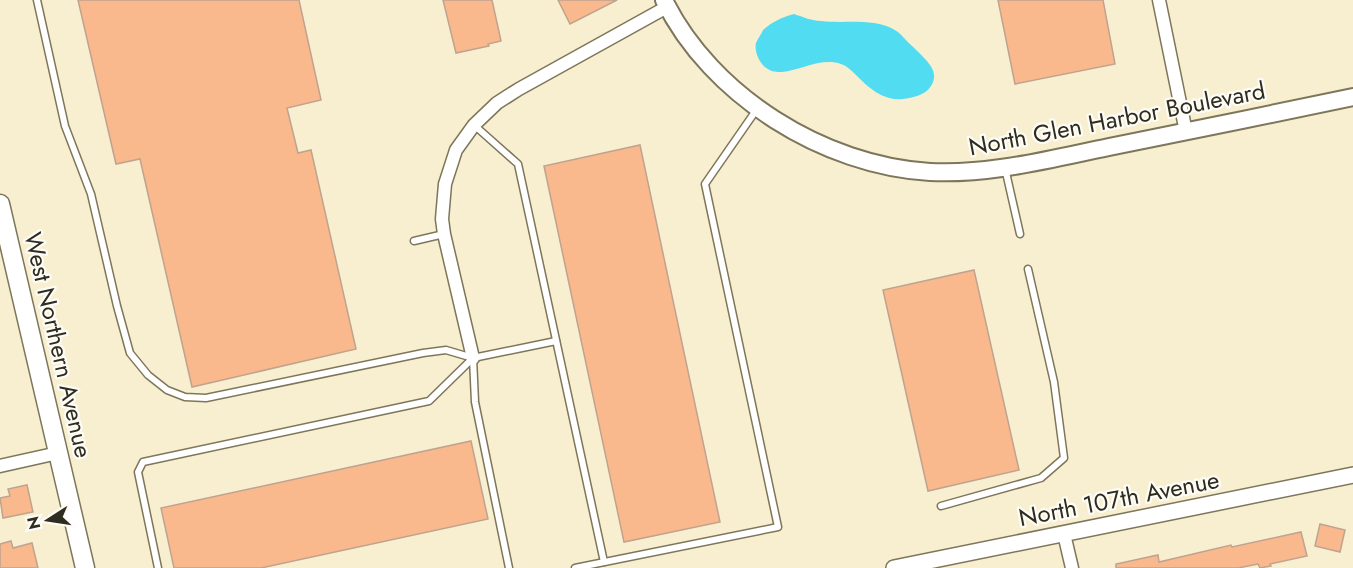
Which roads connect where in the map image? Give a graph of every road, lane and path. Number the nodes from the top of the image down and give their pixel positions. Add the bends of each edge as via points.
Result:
1 (37, 0) edge
2 (1159, 0) edge
3 (666, 3) edge
4 (1353, 97) edge
5 (757, 109) junction
6 (474, 125) junction
7 (1186, 132) junction
8 (1005, 167) junction
9 (0, 204) edge
10 (444, 234) junction
11 (1020, 234) dead end
12 (414, 241) dead end
13 (1028, 269) dead end
14 (556, 341) junction
15 (473, 358) junction
16 (58, 453) junction
17 (0, 466) edge
18 (1353, 475) edge
19 (941, 506) dead end
20 (1064, 534) junction
21 (604, 562) junction
22 (85, 568) edge
23 (158, 568) edge
24 (509, 568) edge
25 (575, 568) edge
26 (894, 568) edge
27 (1072, 568) edge

1 - 15 lane via 65,126 91,194 130,353 148,375 167,390 185,397 206,398 423,353 446,350
2 - 7 street
3 - 5 main road, North Glen Harbor Boulevard via 705,60
3 - 6 street via 519,89
4 - 7 main road, North Glen Harbor Boulevard
5 - 8 main road, North Glen Harbor Boulevard via 835,150 898,168 959,172
5 - 21 lane via 705,184 778,527
6 - 10 street via 456,150 445,184
6 - 14 lane via 518,164
7 - 8 main road, North Glen Harbor Boulevard
8 - 11 lane
9 - 16 main road, West Northern Avenue
10 - 12 lane
10 - 15 street
13 - 19 lane via 1054,382 1064,458 1041,478
14 - 15 lane
14 - 21 lane
15 - 23 lane via 429,401 143,462 138,472
15 - 24 lane via 475,402
16 - 17 street
16 - 22 main road, West Northern Avenue
18 - 20 street, North 107th Avenue
20 - 26 street, North 107th Avenue
20 - 27 street
21 - 25 lane

